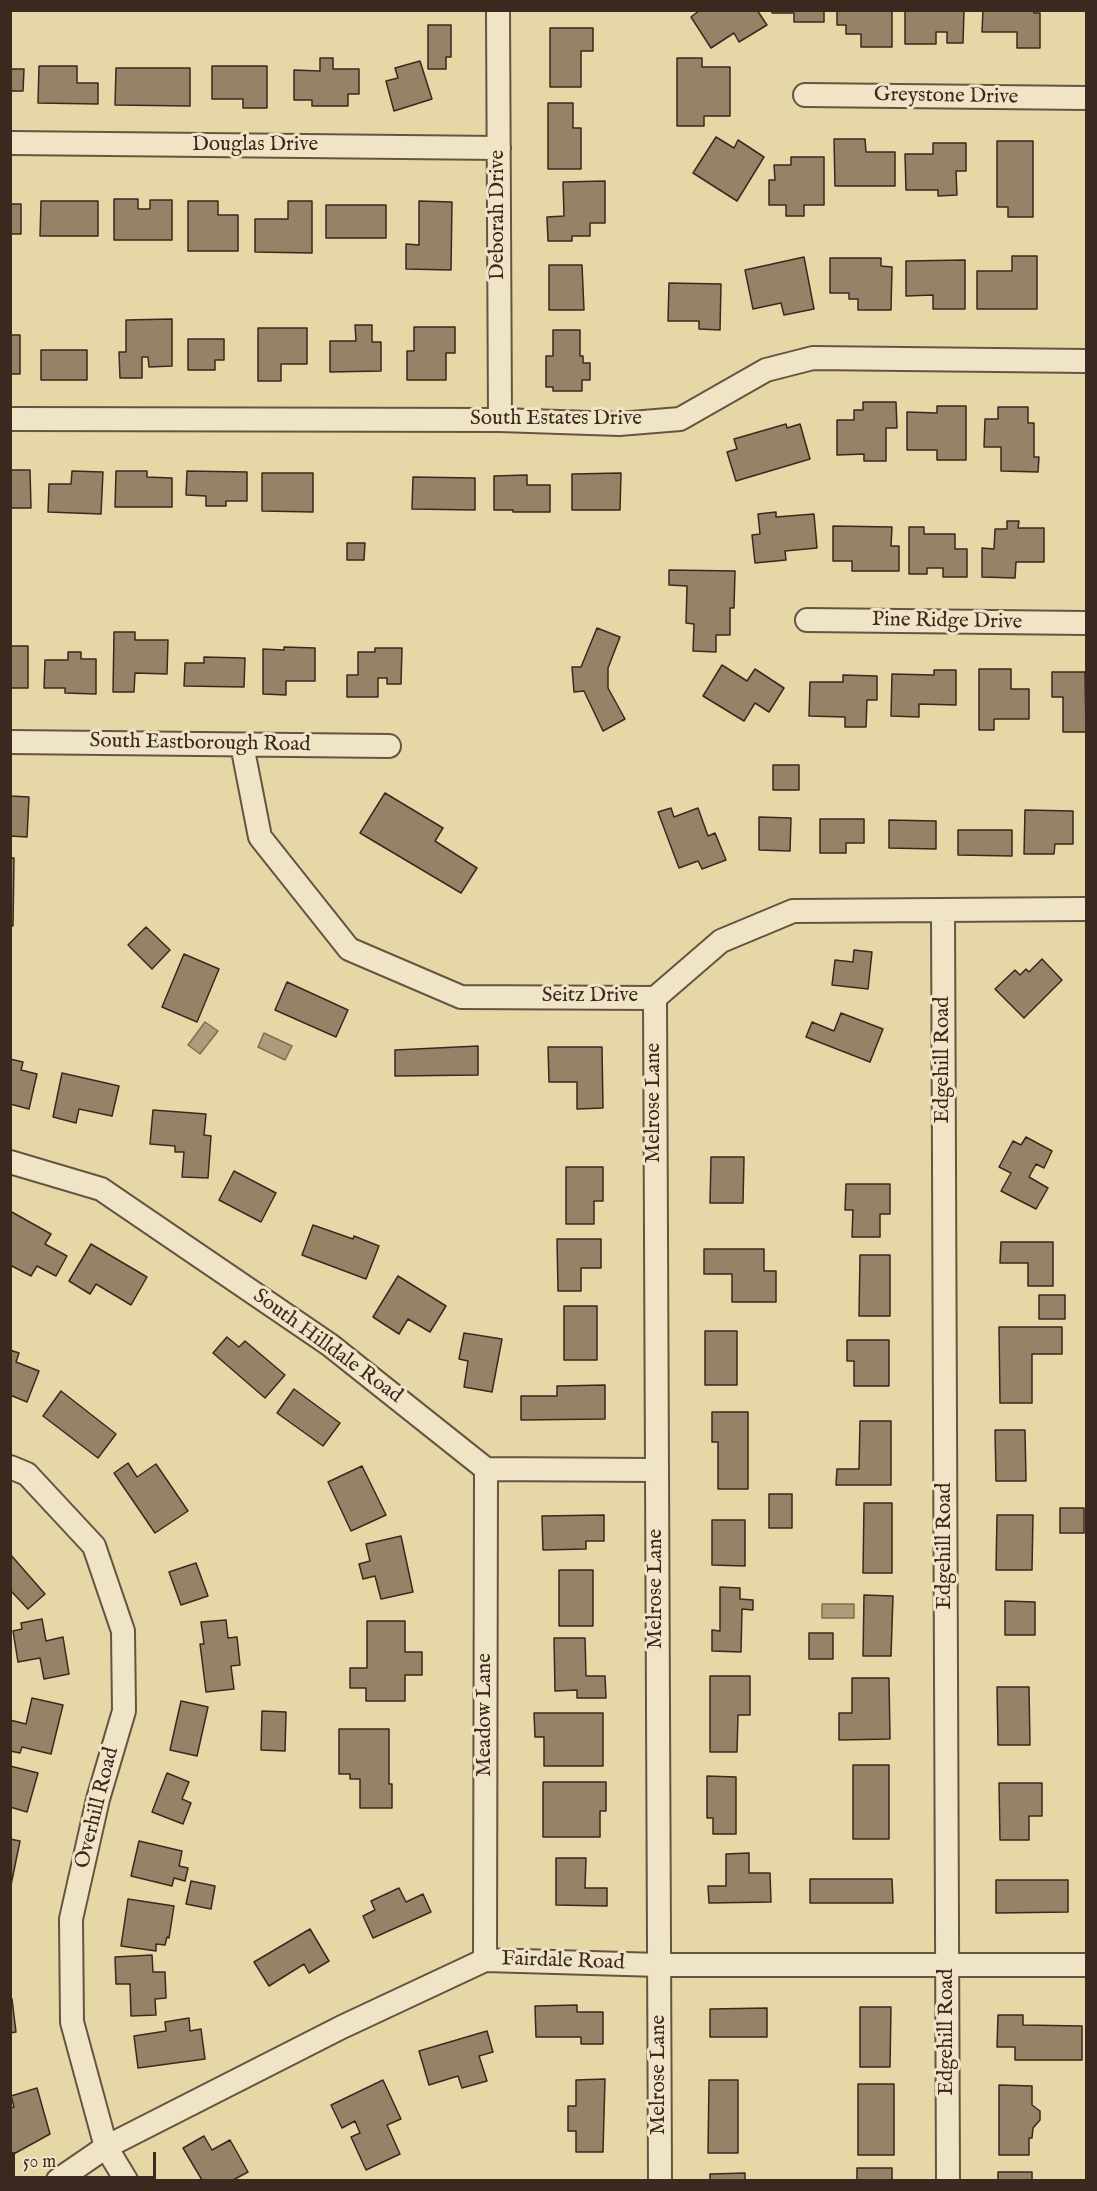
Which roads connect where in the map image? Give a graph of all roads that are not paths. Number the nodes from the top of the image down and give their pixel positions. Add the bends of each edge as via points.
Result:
1 (498, 10) edge
2 (805, 96) dead end
3 (1086, 98) edge
4 (10, 144) edge
5 (499, 148) junction
6 (1086, 361) edge
7 (10, 419) edge
8 (500, 420) junction
9 (807, 620) dead end
10 (1086, 624) edge
11 (10, 742) edge
12 (242, 745) junction
13 (388, 746) dead end
14 (1086, 909) edge
15 (943, 911) junction
16 (655, 998) junction
17 (10, 1162) edge
18 (10, 1467) edge
19 (486, 1469) junction
20 (656, 1470) junction
21 (485, 1960) junction
22 (660, 1965) junction
23 (948, 1965) junction
24 (1086, 1965) edge
25 (106, 2147) junction
26 (58, 2181) edge
27 (126, 2181) edge
28 (660, 2181) edge
29 (948, 2181) edge

1 - 5 street, Deborah Drive
2 - 3 street, Greystone Drive
4 - 5 street, Douglas Drive
5 - 8 street, Deborah Drive
6 - 8 street, South Estates Drive via 813,358 766,370 680,419 619,424
7 - 8 street, South Estates Drive
9 - 10 street, Pine Ridge Drive
11 - 12 street, South Eastborough Road
12 - 13 street, South Eastborough Road
12 - 16 street, Seitz Drive via 260,837 349,949 461,997
14 - 15 street, Seitz Drive
15 - 16 street, Seitz Drive via 793,911 721,941
15 - 23 street, Edgehill Road
16 - 20 street, Melrose Lane
17 - 19 street, South Hilldale Road via 101,1189 330,1345
18 - 25 street, Overhill Road via 27,1473 94,1546 123,1631 124,1711 98,1800 71,1919 72,2022
19 - 20 street
19 - 21 street, Meadow Lane
20 - 22 street, Melrose Lane
21 - 22 street, Fairdale Road
21 - 25 street, Fairdale Road via 342,2027
22 - 23 street, Fairdale Road
22 - 28 street, Melrose Lane
23 - 24 street, Fairdale Road
23 - 29 street, Edgehill Road
25 - 26 street, Fairdale Road
25 - 27 street, Overhill Road

